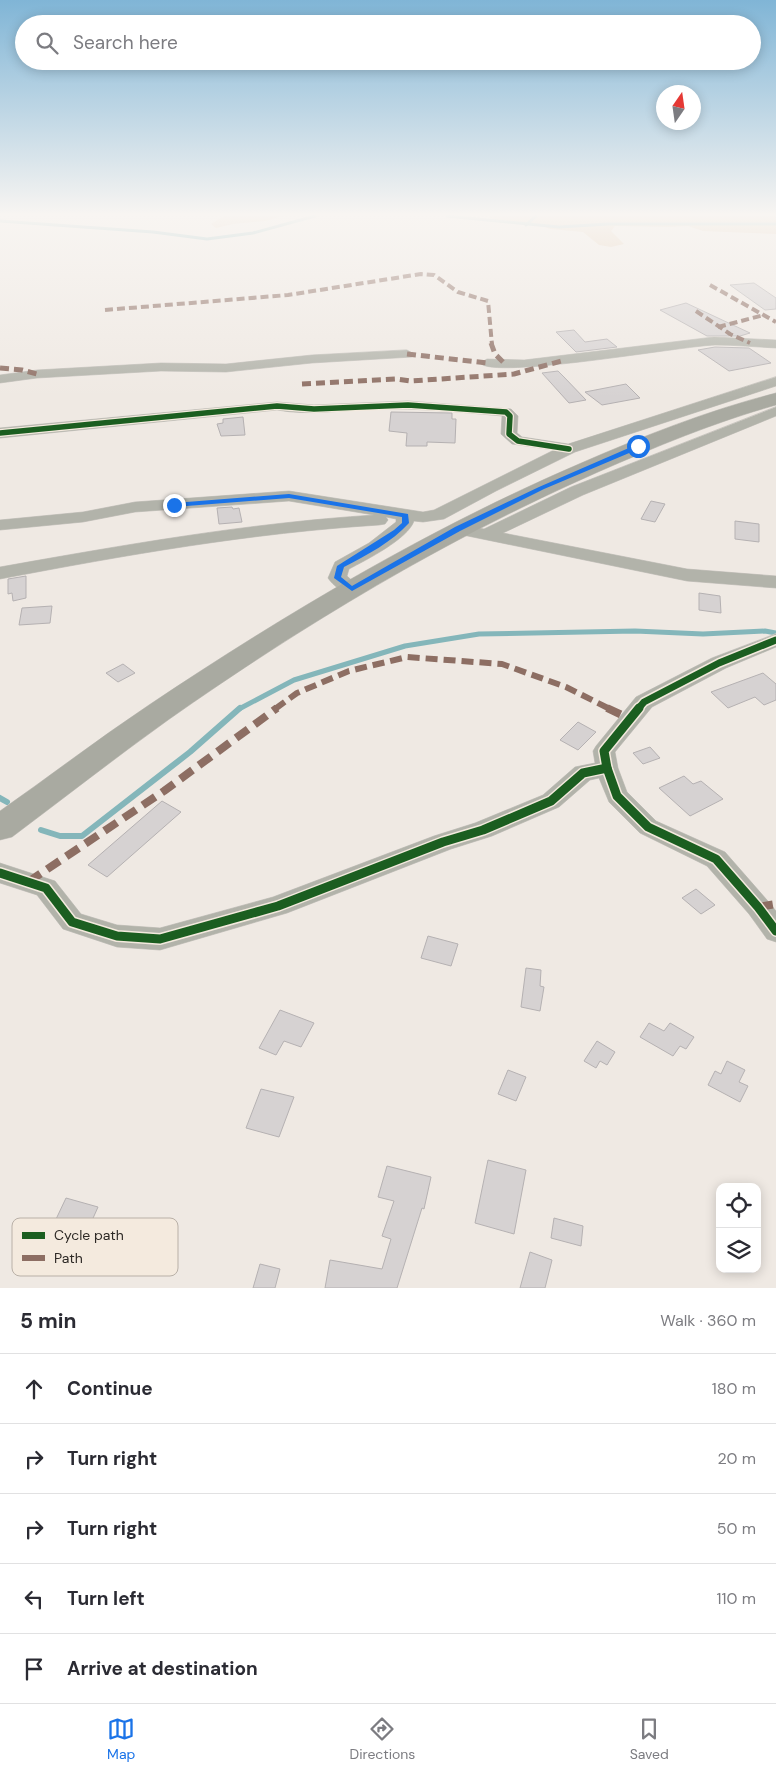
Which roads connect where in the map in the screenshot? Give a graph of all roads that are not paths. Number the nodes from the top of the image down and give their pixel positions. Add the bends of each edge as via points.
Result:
1 (776, 344) edge
2 (407, 354) dead end
3 (486, 364) dead end
4 (0, 378) edge
5 (776, 381) edge
6 (776, 398) edge
7 (776, 411) edge
8 (0, 433) edge
9 (569, 449) junction
10 (400, 514) junction
11 (0, 525) edge
12 (458, 529) junction
13 (487, 534) junction
14 (0, 573) edge
15 (776, 582) edge
16 (352, 589) junction
17 (776, 640) edge
18 (607, 768) junction
19 (0, 828) edge
20 (0, 873) edge
21 (776, 931) edge

1 - 3 street via 714,342 524,364
2 - 4 street via 226,368 161,367
5 - 9 street
6 - 12 main road via 638,446
7 - 13 street via 577,491
8 - 9 street via 277,406 378,405 506,412 510,416 509,434 518,441
9 - 10 street via 438,515
10 - 11 street via 289,496 135,507 83,517
10 - 14 street via 388,520 213,537
10 - 16 street via 405,523 396,532 341,566 337,578
12 - 13 street
12 - 16 main road
13 - 15 street via 687,576
16 - 19 main road via 180,698
17 - 18 street via 719,663 644,702 604,751
18 - 20 street via 583,773 551,801 483,830 443,842 278,906 160,939 117,936 72,922 46,888
18 - 21 street via 617,796 648,827 716,858

